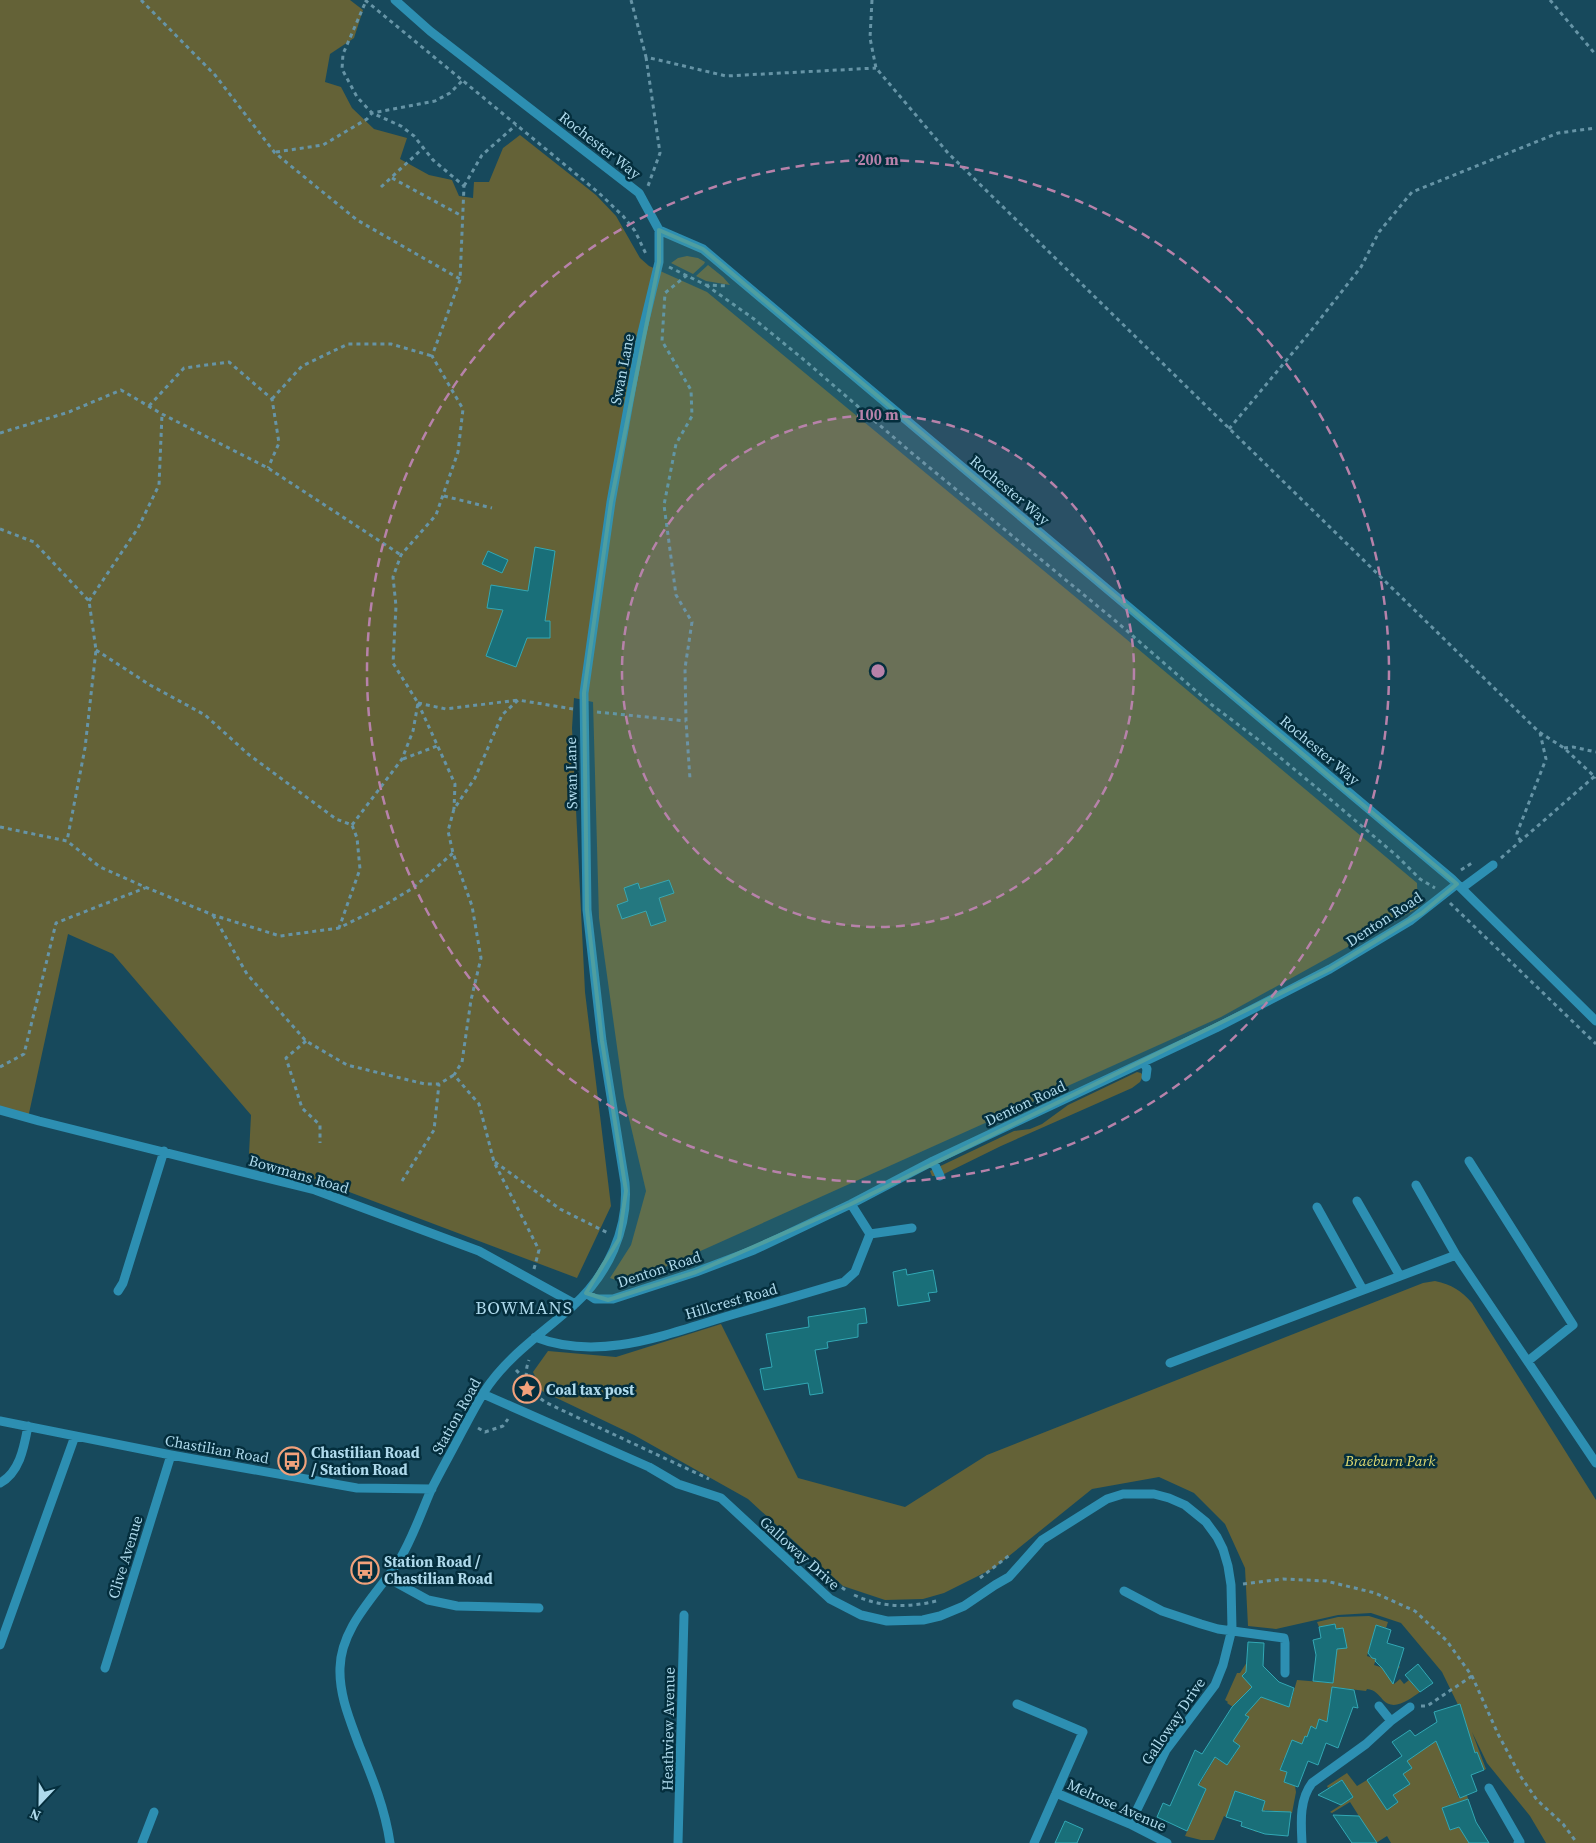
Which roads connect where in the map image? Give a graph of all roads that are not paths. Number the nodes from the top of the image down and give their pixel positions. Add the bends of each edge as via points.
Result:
1 (395, 0) edge
2 (660, 230) junction
3 (1492, 865) road end
4 (1460, 886) junction
5 (1596, 1021) edge
6 (1144, 1063) junction
7 (1146, 1077) dead end
8 (0, 1110) edge
9 (164, 1152) junction
10 (933, 1161) junction
11 (1469, 1161) dead end
12 (940, 1176) dead end
13 (1416, 1185) dead end
14 (1357, 1202) dead end
15 (850, 1204) junction
16 (1316, 1207) dead end
17 (912, 1228) dead end
18 (870, 1234) junction
19 (1456, 1255) junction
20 (1400, 1276) junction
21 (1363, 1290) junction
22 (118, 1291) dead end
23 (586, 1293) junction
24 (575, 1304) junction
25 (535, 1337) junction
26 (1528, 1361) junction
27 (1170, 1363) dead end
28 (483, 1394) junction
29 (0, 1421) edge
30 (28, 1426) junction
31 (75, 1436) junction
32 (171, 1455) junction
33 (1596, 1464) edge
34 (0, 1483) edge
35 (432, 1489) junction
36 (388, 1578) junction
37 (1124, 1591) dead end
38 (539, 1608) dead end
39 (684, 1615) dead end
40 (1232, 1629) junction
41 (0, 1645) edge
42 (105, 1668) dead end
43 (1285, 1673) dead end
44 (1017, 1704) dead end
45 (1379, 1706) dead end
46 (1410, 1707) road end
47 (1391, 1721) junction
48 (1489, 1788) dead end
49 (1056, 1793) junction
50 (154, 1812) dead end
51 (1130, 1824) junction
52 (142, 1843) edge
53 (390, 1843) edge
54 (678, 1843) edge
55 (1034, 1843) edge
56 (1167, 1843) edge
57 (1302, 1843) edge
58 (1518, 1843) edge

1 - 2 street, Rochester Way via 639,193
2 - 4 street, Rochester Way via 703,249
2 - 23 street, Swan Lane via 659,262 640,341 611,502 584,693 587,910 602,1042 625,1183 624,1217 619,1239 605,1267
3 - 4 street, Denton Road
4 - 5 street, Rochester Way
4 - 6 street, Denton Road via 1410,921 1330,969
6 - 7 street
6 - 10 street, Denton Road
8 - 9 street, Bowmans Road
9 - 22 street via 123,1284
9 - 24 street, Bowmans Road via 315,1190 479,1251
10 - 12 street
10 - 15 street, Denton Road
11 - 26 street via 1573,1325
13 - 19 street
14 - 20 street
15 - 18 street
15 - 23 street, Denton Road via 754,1250 696,1272 608,1300 595,1299
16 - 21 street
17 - 18 street
18 - 25 street, Hillcrest Road via 855,1272 848,1281 624,1344 592,1348 560,1345
19 - 20 street
19 - 26 street
20 - 21 street
21 - 27 street
23 - 24 street, Swan Lane
24 - 25 street, Station Road
25 - 28 street, Station Road via 496,1376
26 - 33 street
28 - 35 street, Station Road
28 - 40 street, Galloway Drive via 648,1467 678,1484 721,1498 825,1595 849,1610 887,1621 923,1620 964,1606 1009,1577 1039,1542 1099,1503 1123,1494 1143,1493 1176,1500 1210,1527 1223,1549 1231,1585
29 - 30 street, Chastilian Road
30 - 31 street, Chastilian Road
30 - 34 street via 24,1450 9,1478
31 - 32 street, Chastilian Road
31 - 41 street
32 - 35 street, Chastilian Road via 357,1488
32 - 42 street, Clive Avenue
35 - 36 street, Station Road via 412,1539
36 - 38 street via 428,1600 457,1606
36 - 53 street, Station Road via 350,1631 340,1667 347,1712 381,1800
37 - 40 street via 1162,1611 1212,1627
39 - 54 street, Heathview Avenue
40 - 43 street via 1284,1638
40 - 51 street, Galloway Drive via 1217,1680 1166,1750
44 - 49 street via 1083,1732
45 - 47 street
46 - 47 street
47 - 57 street via 1308,1788 1301,1814
48 - 58 street
49 - 51 street, Melrose Avenue
49 - 55 street
50 - 52 street
51 - 56 street, Melrose Avenue

